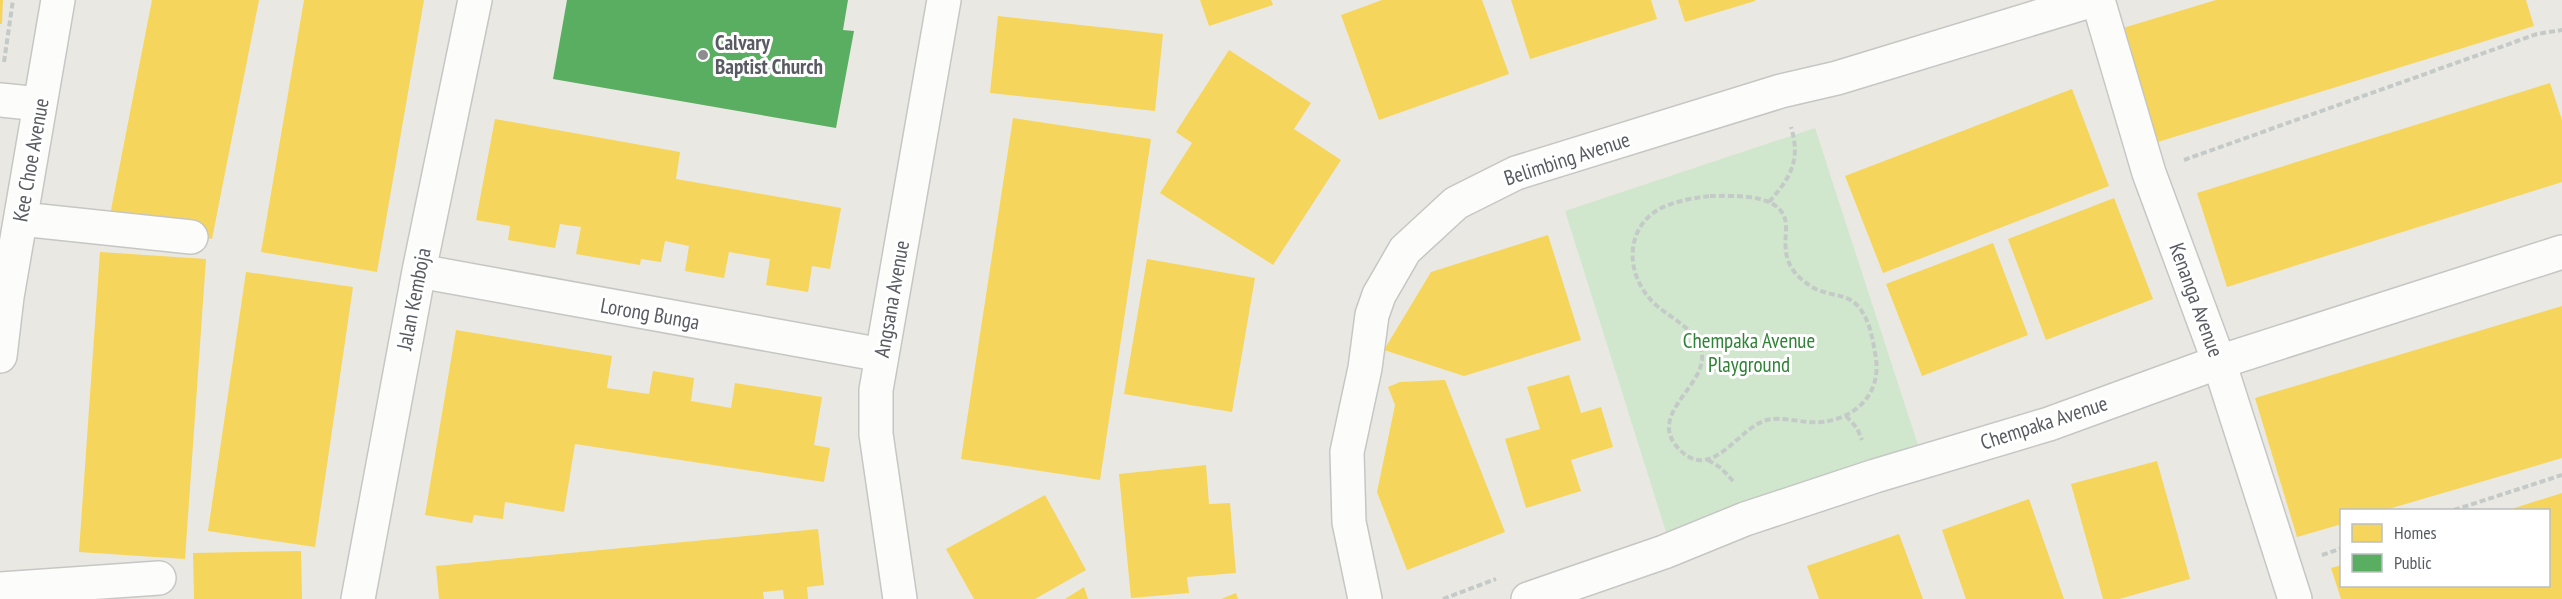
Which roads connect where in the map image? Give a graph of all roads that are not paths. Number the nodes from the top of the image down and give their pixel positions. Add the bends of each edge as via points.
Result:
1 (58, 0) edge
2 (475, 0) edge
3 (944, 0) edge
4 (2093, 0) edge
5 (2098, 0) edge
6 (2, 85) edge
7 (40, 104) junction
8 (21, 219) junction
9 (191, 237) dead end
10 (2562, 252) edge
11 (419, 271) junction
12 (882, 355) junction
13 (0, 356) edge
14 (2219, 362) junction
15 (159, 578) dead end
16 (0, 590) edge
17 (358, 599) edge
18 (900, 599) edge
19 (1365, 599) edge
20 (1528, 599) edge
21 (2295, 599) edge

1 - 7 street, Kee Choe Avenue
2 - 11 street, Jalan Kemboja
3 - 12 street, Angsana Avenue
4 - 19 street, Belimbing Avenue via 1516,173 1456,203 1404,250 1372,315 1347,452 1349,522
5 - 14 street, Kenanga Avenue via 2149,172
6 - 7 street
7 - 8 street, Kee Choe Avenue
8 - 9 street
8 - 13 street, Kee Choe Avenue
10 - 14 street, Chempaka Avenue
11 - 12 street, Lorong Bunga
11 - 17 street, Jalan Kemboja
12 - 18 street, Angsana Avenue via 876,390 876,434
14 - 20 street, Chempaka Avenue via 2049,424 1744,519 1664,552
14 - 21 street, Kenanga Avenue
15 - 16 street

